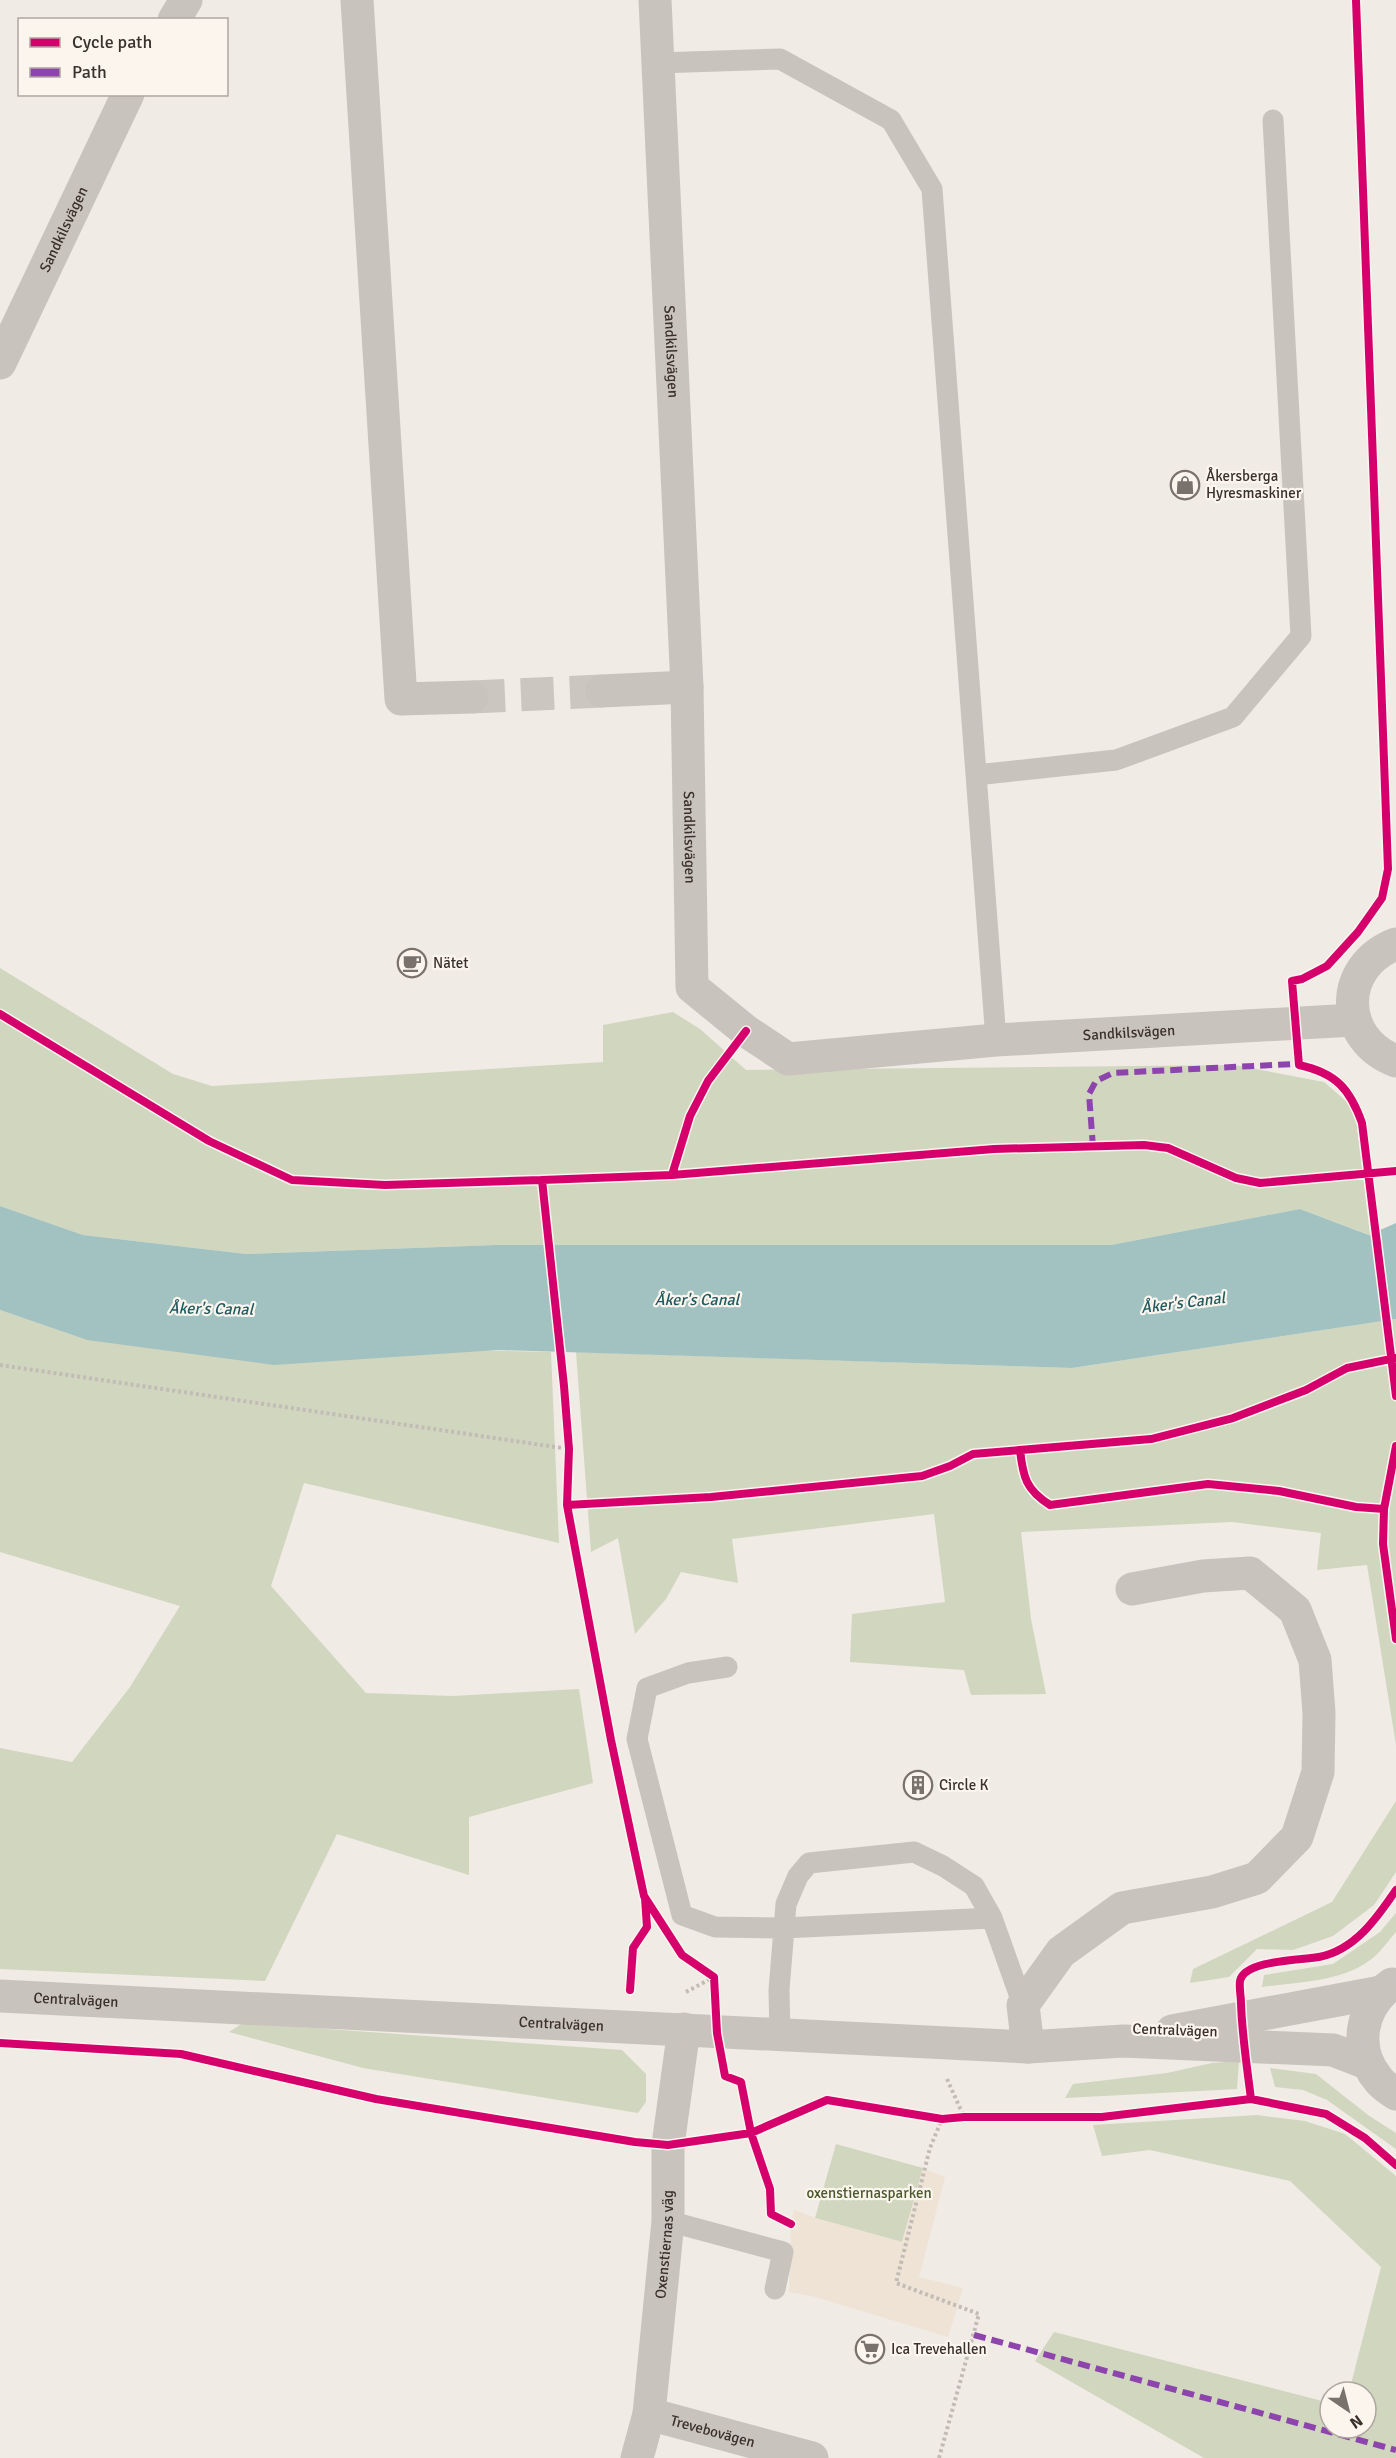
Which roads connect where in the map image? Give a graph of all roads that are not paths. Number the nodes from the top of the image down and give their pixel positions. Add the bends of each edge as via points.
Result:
1 (186, 0) edge
2 (357, 0) edge
3 (655, 0) edge
4 (175, 18) edge
5 (658, 63) junction
6 (127, 96) edge
7 (1273, 120) dead end
8 (0, 363) edge
9 (687, 687) junction
10 (602, 691) tunnel mouth
11 (472, 697) tunnel mouth
12 (976, 775) junction
13 (1396, 944) edge
14 (1354, 1020) junction
15 (996, 1040) junction
16 (1396, 1061) edge
17 (1132, 1589) dead end
18 (727, 1667) dead end
19 (992, 1918) junction
20 (784, 1928) junction
21 (1388, 1987) edge
22 (0, 1996) edge
23 (1023, 2005) junction
24 (684, 2029) junction
25 (780, 2036) junction
26 (1123, 2041) junction
27 (1028, 2047) junction
28 (1367, 2063) junction
29 (1396, 2094) edge
30 (668, 2221) junction
31 (776, 2289) dead end
32 (649, 2414) junction
33 (637, 2458) edge
34 (812, 2458) edge

1 - 4 street
2 - 11 street via 401,699
3 - 5 street, Sandkilsvägen
5 - 9 street, Sandkilsvägen
5 - 12 lane via 780,59 891,120 932,189
6 - 8 street, Sandkilsvägen
7 - 12 lane via 1301,636 1233,717 1116,760
9 - 10 street
9 - 15 street, Sandkilsvägen via 692,987 788,1059
12 - 15 lane
13 - 14 street via 1373,956 1358,975 1353,996
14 - 15 street, Sandkilsvägen
14 - 16 street via 1367,1043
17 - 23 street via 1203,1576 1250,1573 1295,1610 1315,1660 1318,1772 1297,1837 1257,1878 1212,1892 1122,1908 1061,1952
18 - 20 lane via 688,1673 647,1688 637,1739 682,1916 715,1927
19 - 20 lane
19 - 20 lane via 974,1886 914,1852 808,1863 786,1904
19 - 23 lane
20 - 25 lane
21 - 26 street, Centralvägen
21 - 28 street via 1364,2020 1361,2041
22 - 24 street, Centralvägen
23 - 27 street
24 - 25 street, Centralvägen
24 - 30 street, Oxenstiernas väg via 668,2145
25 - 27 street, Centralvägen
26 - 27 street, Centralvägen
26 - 28 street, Centralvägen via 1333,2050
28 - 29 street via 1379,2081
30 - 31 lane via 783,2252
30 - 32 street, Oxenstiernas väg
32 - 33 street, Oxenstiernas väg
32 - 34 street, Trevebovägen

